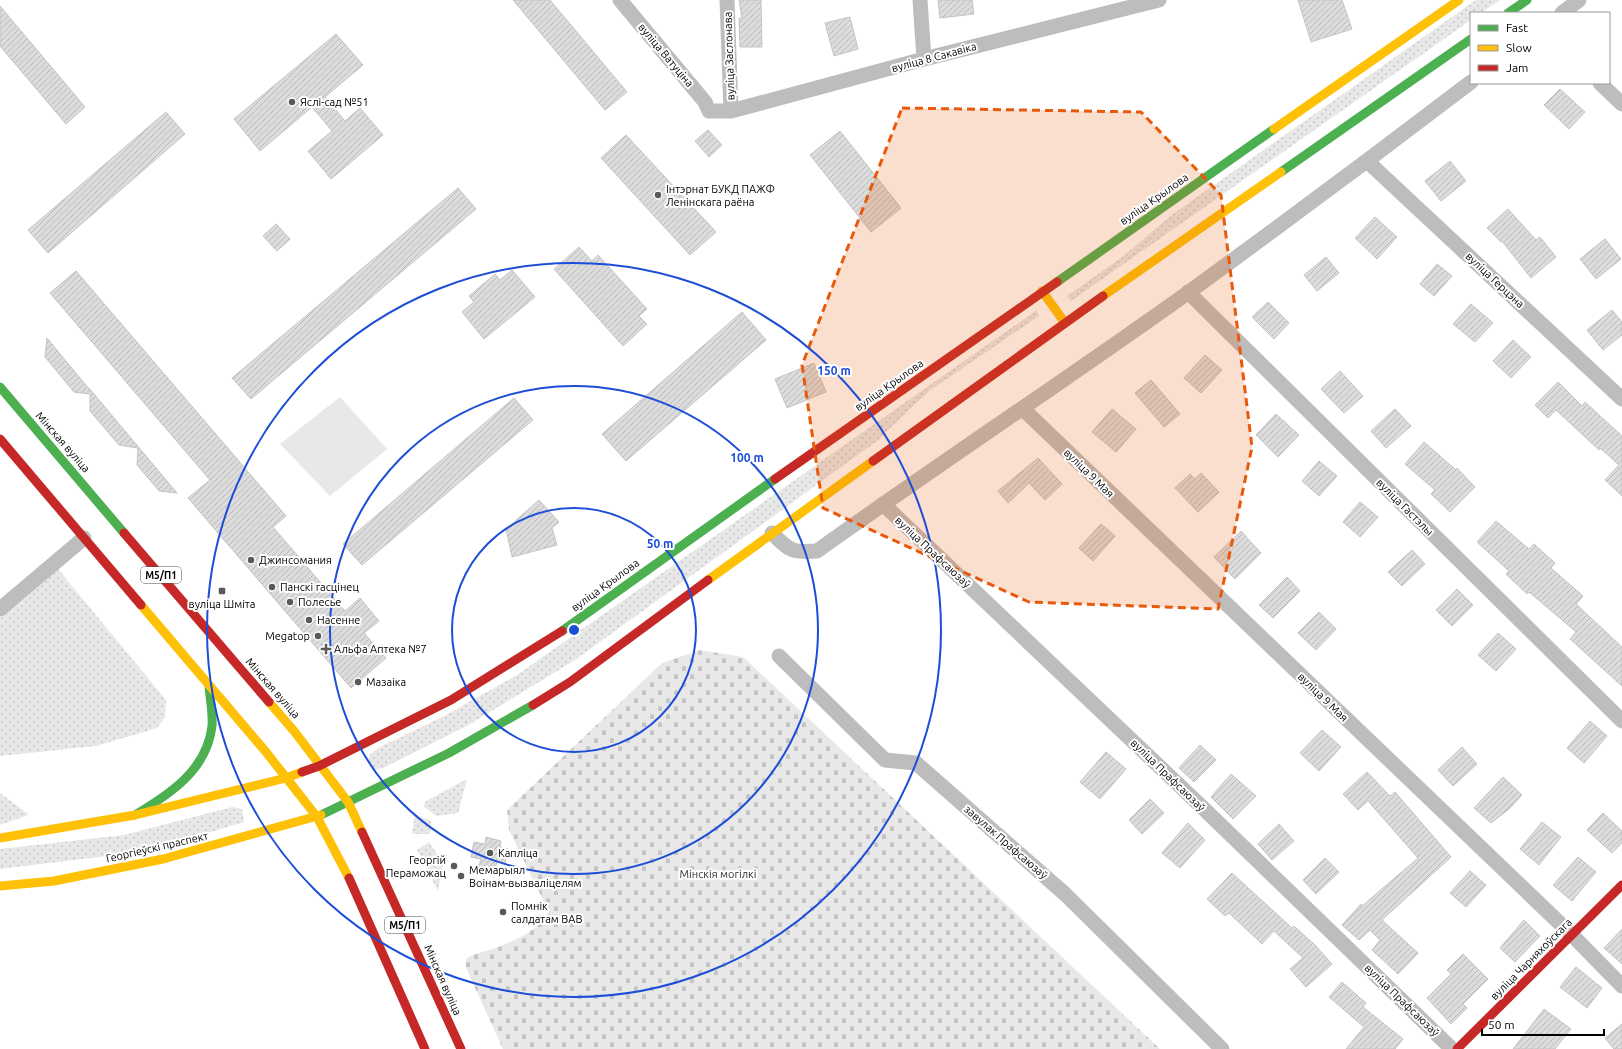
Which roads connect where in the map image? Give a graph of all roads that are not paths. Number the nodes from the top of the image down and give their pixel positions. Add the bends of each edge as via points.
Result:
1 (620, 0) edge
2 (727, 0) edge
3 (920, 0) edge
4 (1159, 0) edge
5 (1459, 0) edge
6 (1579, 0) edge
7 (1526, 5) edge
8 (1510, 12) edge
9 (1563, 12) edge
10 (1470, 40) edge
11 (924, 59) junction
12 (1470, 83) edge
13 (1601, 84) edge
14 (1622, 104) edge
15 (709, 111) joint
16 (731, 111) junction
17 (1367, 161) junction
18 (1042, 291) junction
19 (1188, 292) junction
20 (1065, 323) junction
21 (0, 387) edge
22 (1622, 399) edge
23 (1023, 409) junction
24 (0, 439) edge
25 (882, 504) junction
26 (772, 533) junction
27 (84, 538) junction
28 (0, 609) edge
29 (780, 656) dead end
30 (209, 686) junction
31 (1622, 721) edge
32 (319, 766) junction
33 (286, 778) junction
34 (348, 802) junction
35 (135, 816) junction
36 (317, 817) junction
37 (0, 838) edge
38 (1622, 885) edge
39 (0, 886) edge
40 (1572, 935) junction
41 (1622, 986) edge
42 (425, 1049) edge
43 (461, 1049) edge
44 (1222, 1049) edge
45 (1452, 1049) edge
46 (1457, 1049) edge

1 - 15 street, вуліца Ватуціна via 705,102
2 - 16 street, вуліца Заслонава
3 - 11 street
4 - 11 street, вуліца 8 Сакавіка
5 - 18 main road, вуліца Крылова
6 - 9 street
7 - 8 main road
10 - 20 main road
11 - 16 street, вуліца 8 Сакавіка
12 - 17 street
13 - 14 street
15 - 16 street, вуліца 8 Сакавіка
17 - 19 street
17 - 22 street, вуліца Герцэна
18 - 20 main road
18 - 32 main road, вуліца Крылова via 559,633 451,700
19 - 23 street
19 - 31 street, вуліца Гастэлы
20 - 26 main road
21 - 32 main road, Мінская вуліца / М5/П1 via 294,732
23 - 25 street
23 - 40 street, вуліца 9 Мая
24 - 27 main road, М5/П1
25 - 26 street via 817,550 789,550
25 - 45 street, вуліца Прафсаюзаў via 1202,807
26 - 34 main road via 570,682 449,753
27 - 28 street
27 - 30 main road, М5/П1
29 - 44 street, завулак Прафсаюзаў via 885,760 916,763 1065,894
30 - 33 main road, М5/П1
30 - 35 main road via 212,725 209,741 200,761 180,786
32 - 33 main road, вуліца Крылова
32 - 34 main road, Мінская вуліца / М5/П1
33 - 35 main road
33 - 36 main road, М5/П1
34 - 36 main road, Георгіеўскі праспект
34 - 43 main road, Мінская вуліца / М5/П1
35 - 37 main road
36 - 39 main road, Георгіеўскі праспект via 163,859 54,882
36 - 42 main road, М5/П1 via 342,861
38 - 40 main road, вуліца Чарняхоўскага
40 - 41 street, вуліца 9 Мая
40 - 46 main road, вуліца Чарняхоўскага

